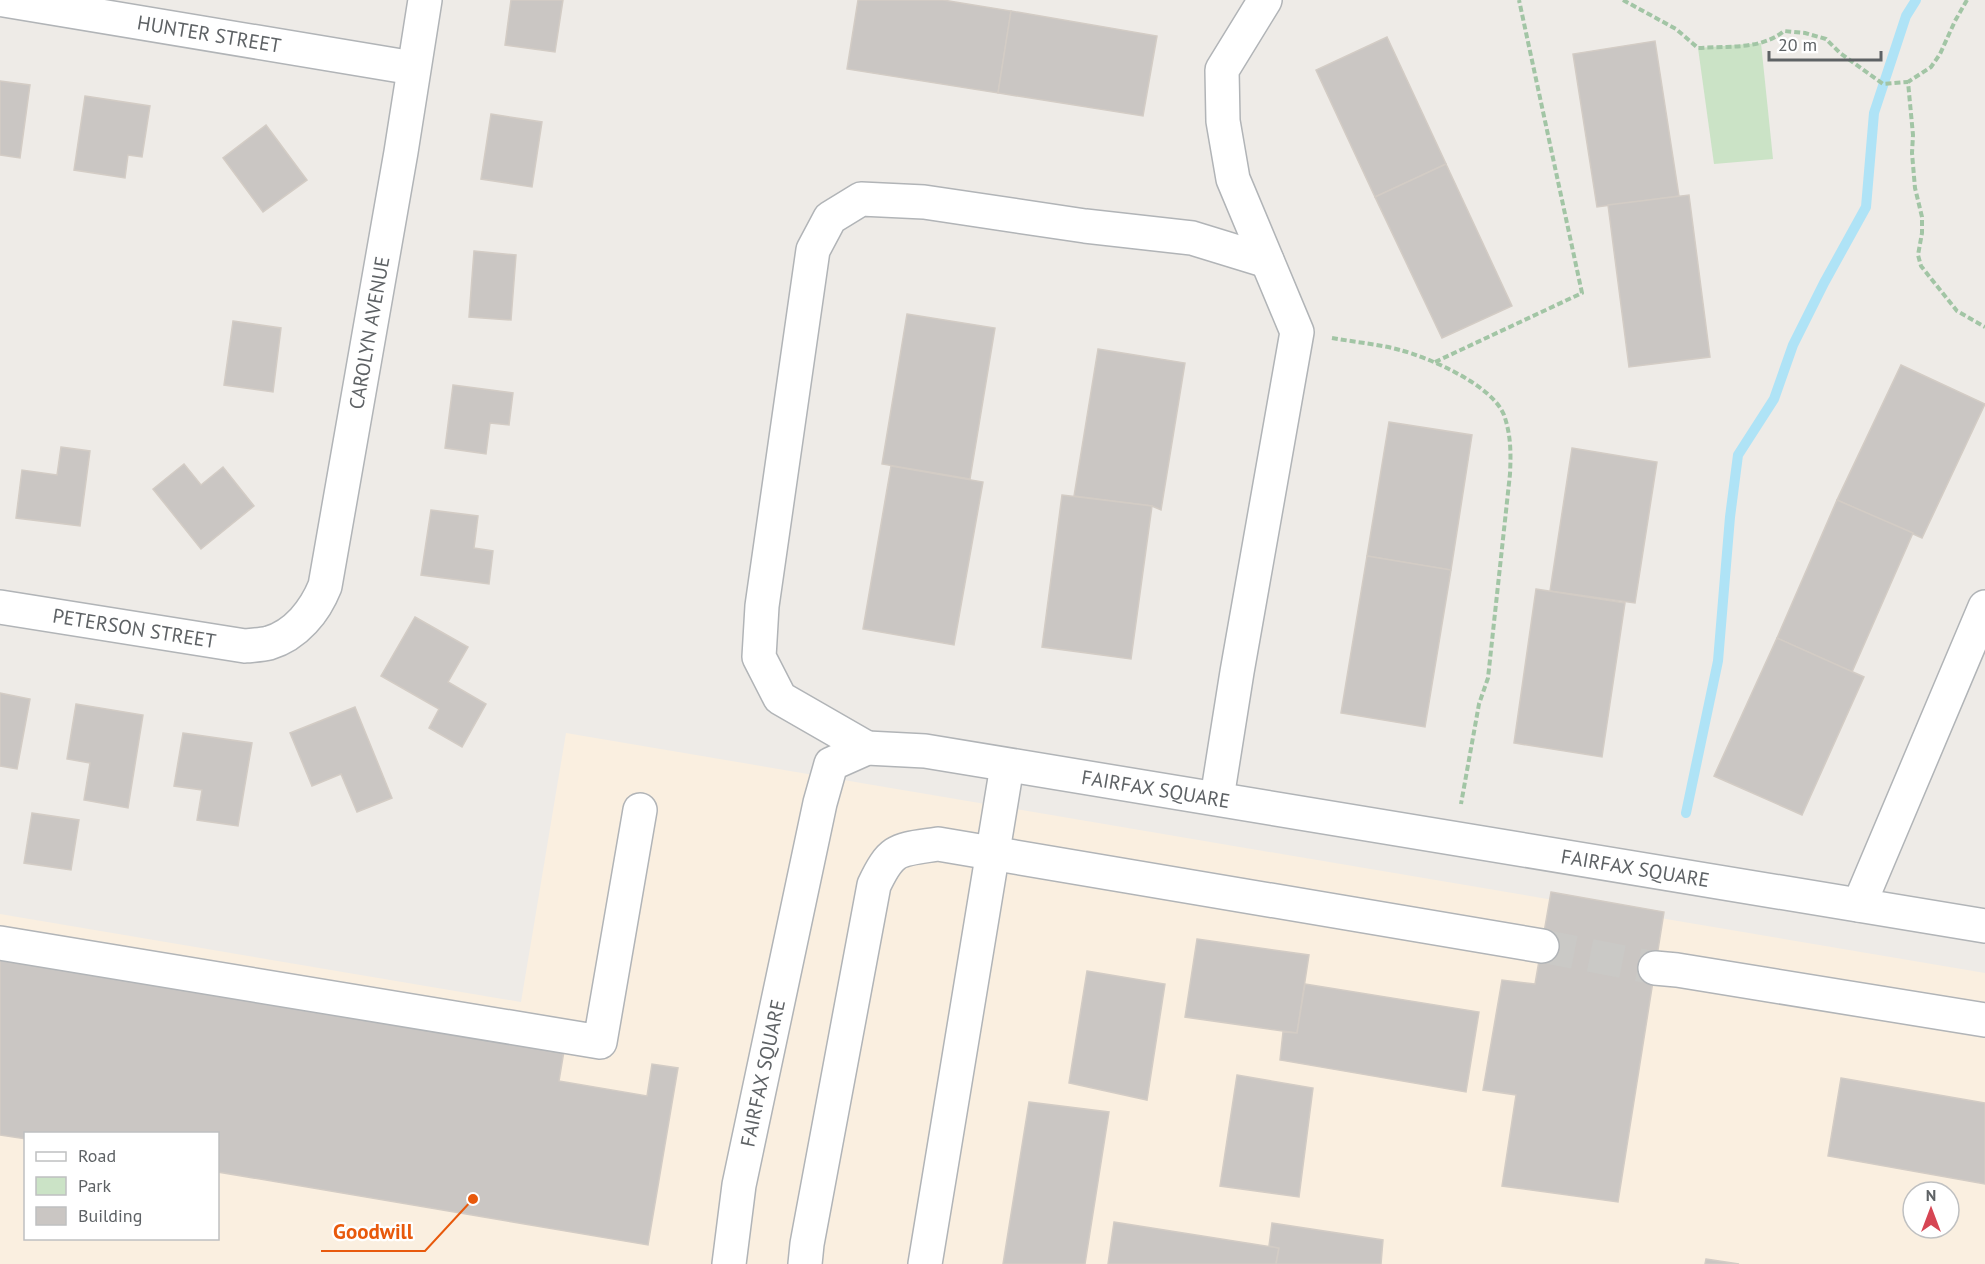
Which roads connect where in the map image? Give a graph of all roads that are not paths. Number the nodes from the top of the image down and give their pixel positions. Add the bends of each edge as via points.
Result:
1 (4, 0) edge
2 (425, 0) edge
3 (1264, 0) edge
4 (413, 68) junction
5 (1267, 261) junction
6 (0, 607) edge
7 (1985, 607) edge
8 (271, 642) joint
9 (867, 748) junction
10 (1007, 766) junction
11 (1217, 798) junction
12 (640, 810) dead end
13 (993, 855) junction
14 (1859, 905) junction
15 (1985, 926) edge
16 (0, 943) edge
17 (1542, 946) tunnel mouth
18 (1655, 968) tunnel mouth
19 (1985, 1020) edge
20 (729, 1264) edge
21 (805, 1264) edge
22 (925, 1264) edge

1 - 4 street, HUNTER STREET
2 - 4 street, CAROLYN AVENUE
3 - 5 street via 1222,70 1223,120 1233,179
4 - 8 street, CAROLYN AVENUE via 325,586 319,602 299,627
5 - 9 street via 1192,238 924,202 861,199 830,218 813,250 762,606 759,657 780,698
5 - 11 street via 1297,332
6 - 8 street, PETERSON STREET via 245,646
7 - 14 street
9 - 10 street, FAIRFAX SQUARE via 926,751
9 - 20 street, FAIRFAX SQUARE via 831,764 820,803 739,1185
10 - 11 street, FAIRFAX SQUARE
10 - 13 street
11 - 14 street, FAIRFAX SQUARE
12 - 16 street via 600,1042
13 - 17 street
13 - 21 street via 938,844 900,849 884,865 874,885
13 - 22 street
14 - 15 street, FAIRFAX SQUARE
18 - 19 street

